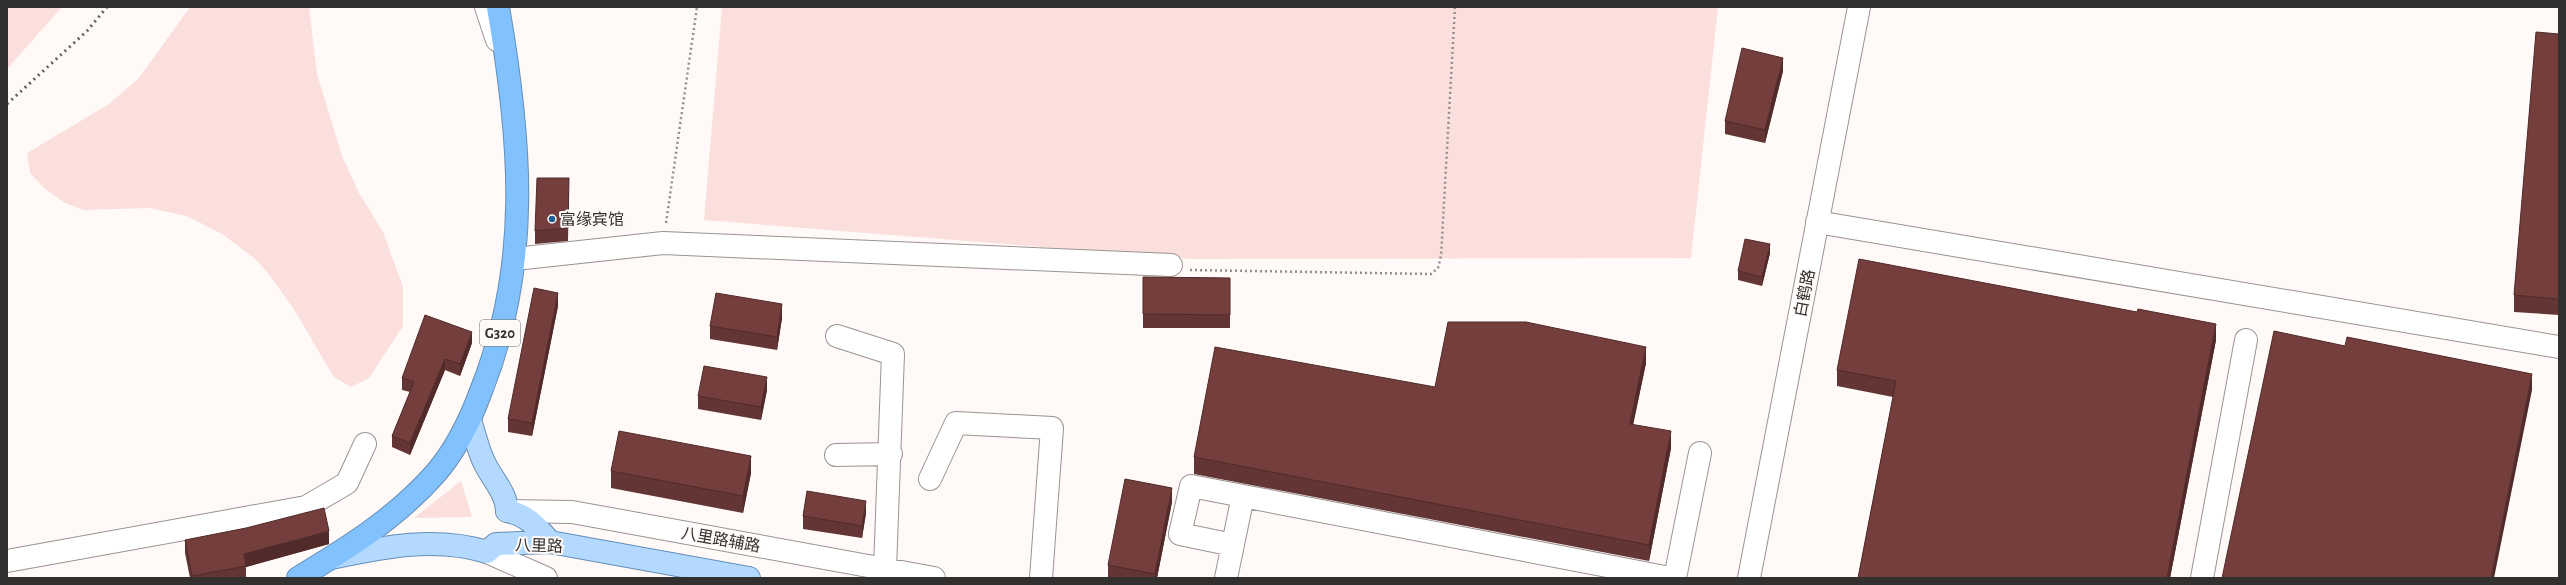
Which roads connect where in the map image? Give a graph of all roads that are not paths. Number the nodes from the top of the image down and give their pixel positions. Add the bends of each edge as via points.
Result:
1 (486, 7) edge
2 (498, 7) edge
3 (1859, 7) edge
4 (510, 76) junction
5 (1817, 222) junction
6 (516, 260) junction
7 (1171, 264) road end
8 (837, 336) dead end
9 (2246, 340) dead end
10 (2559, 347) edge
11 (470, 420) junction
12 (365, 444) dead end
13 (1700, 452) dead end
14 (891, 454) junction
15 (836, 455) dead end
16 (930, 479) dead end
17 (1243, 496) junction
18 (507, 511) junction
19 (550, 542) junction
20 (1233, 545) junction
21 (487, 552) junction
22 (331, 558) junction
23 (7, 561) edge
24 (885, 569) junction
25 (736, 577) edge
26 (298, 578) edge
27 (546, 578) edge
28 (934, 578) edge
29 (1041, 578) edge
30 (1226, 578) edge
31 (1670, 578) edge
32 (1675, 578) edge
33 (1749, 578) edge
34 (2202, 578) edge

1 - 4 street
2 - 4 highway, G320
3 - 5 street, 白鹤路
4 - 6 highway, G320 via 519,164
5 - 10 street
5 - 33 street, 白鹤路
6 - 7 street via 663,243
6 - 11 highway, G320 via 504,320 490,370
8 - 14 street via 893,354
9 - 34 street
11 - 18 main road via 484,463 497,488 507,500
11 - 22 highway, G320 via 451,453 391,518
12 - 23 street via 347,483 306,507
13 - 32 street
14 - 15 street
14 - 24 street
16 - 29 street via 956,423 1052,428
17 - 20 street
17 - 20 street via 1191,486 1180,534
17 - 31 street
18 - 19 main road via 521,514
18 - 24 street, 八里路辅路 via 572,512
19 - 21 main road, 八里路 via 496,544
19 - 25 main road, 八里路
20 - 30 street
21 - 22 main road via 462,544 417,544 393,545
21 - 27 street
22 - 26 highway, G320
24 - 28 street, 八里路辅路

